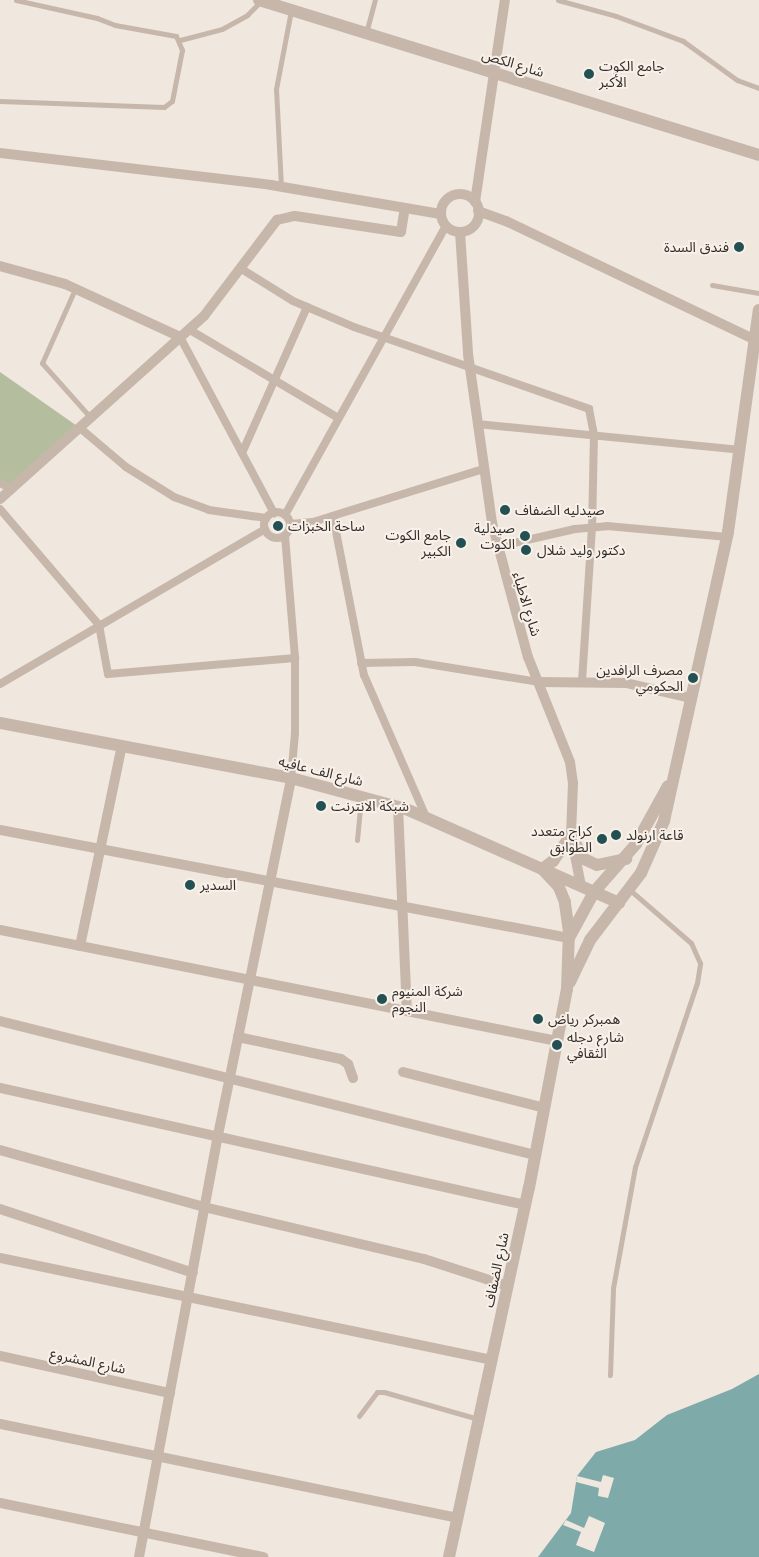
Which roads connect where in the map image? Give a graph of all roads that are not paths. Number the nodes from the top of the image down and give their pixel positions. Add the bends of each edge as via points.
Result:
1 (16, 0) edge
2 (260, 0) edge
3 (375, 0) edge
4 (505, 0) edge
5 (558, 0) edge
6 (291, 10) junction
7 (366, 33) junction
8 (180, 40) junction
9 (494, 73) junction
10 (759, 88) edge
11 (0, 101) edge
12 (0, 153) edge
13 (759, 155) edge
14 (281, 187) junction
15 (476, 207) junction
16 (405, 208) junction
17 (441, 214) junction
18 (446, 226) junction
19 (460, 232) junction
20 (0, 266) edge
21 (240, 268) junction
22 (712, 285) dead end
23 (75, 289) junction
24 (759, 293) edge
25 (307, 308) junction
26 (759, 310) edge
27 (190, 330) junction
28 (180, 337) junction
29 (384, 337) junction
30 (756, 340) junction
31 (470, 369) junction
32 (274, 380) junction
33 (91, 418) junction
34 (338, 418) junction
35 (477, 424) junction
36 (80, 428) junction
37 (594, 435) junction
38 (741, 450) junction
39 (242, 453) junction
40 (484, 469) junction
41 (0, 483) edge
42 (11, 489) junction
43 (0, 499) edge
44 (0, 509) edge
45 (274, 512) junction
46 (285, 515) junction
47 (333, 516) junction
48 (266, 518) junction
49 (290, 524) junction
50 (592, 527) junction
51 (265, 529) junction
52 (285, 536) junction
53 (727, 537) junction
54 (496, 547) junction
55 (100, 626) junction
56 (295, 658) junction
57 (361, 663) junction
58 (539, 682) junction
59 (582, 682) junction
60 (0, 684) edge
61 (692, 698) junction
62 (0, 723) edge
63 (122, 745) junction
64 (673, 777) junction
65 (291, 778) junction
66 (361, 797) junction
67 (398, 807) junction
68 (426, 817) junction
69 (0, 830) edge
70 (571, 835) junction
71 (357, 840) dead end
72 (100, 850) junction
73 (626, 859) junction
74 (542, 869) junction
75 (269, 884) junction
76 (581, 886) junction
77 (630, 890) junction
78 (594, 892) junction
79 (619, 903) junction
80 (404, 906) junction
81 (0, 930) edge
82 (569, 938) junction
83 (80, 946) junction
84 (250, 978) junction
85 (567, 989) junction
86 (407, 1010) junction
87 (0, 1021) edge
88 (238, 1037) junction
89 (557, 1041) junction
90 (402, 1072) dead end
91 (230, 1078) junction
92 (354, 1078) dead end
93 (0, 1088) edge
94 (545, 1108) junction
95 (218, 1135) junction
96 (0, 1150) edge
97 (535, 1156) junction
98 (525, 1205) junction
99 (204, 1208) junction
100 (0, 1209) edge
101 (0, 1258) edge
102 (193, 1273) junction
103 (508, 1286) junction
104 (188, 1298) junction
105 (0, 1356) edge
106 (492, 1360) junction
107 (610, 1375) dead end
108 (170, 1393) junction
109 (359, 1416) dead end
110 (479, 1419) junction
111 (0, 1424) edge
112 (158, 1456) junction
113 (0, 1503) edge
114 (457, 1518) junction
115 (144, 1531) junction
116 (139, 1557) edge
117 (264, 1557) edge
118 (449, 1557) edge

1 - 8 lane via 115,25 176,36
2 - 6 street, شارع الكص
2 - 8 lane via 247,15 222,28
3 - 7 lane
4 - 9 street
5 - 10 lane via 624,18 683,41 737,80
6 - 7 street, شارع الكص
6 - 14 lane via 276,89
7 - 9 street, شارع الكص
8 - 11 lane via 172,101 164,107
9 - 13 street, شارع الكص
9 - 15 street
12 - 14 street
14 - 16 street
15 - 17 street via 464,195 453,196 444,203
15 - 19 street via 474,226
15 - 30 street
16 - 17 street
16 - 21 street via 401,232 282,217
17 - 18 street
18 - 19 street
18 - 29 street
19 - 31 street, شارع الاطباء
20 - 23 street via 34,273
21 - 25 street
21 - 27 street
22 - 24 lane
23 - 28 street
23 - 33 lane via 42,363
25 - 29 street
25 - 32 street
26 - 30 street
27 - 28 street
27 - 32 street
28 - 33 street
28 - 39 street
29 - 31 street
29 - 34 street
30 - 38 street
31 - 35 street, شارع الاطباء
31 - 37 street via 589,409
32 - 34 street
32 - 39 street
33 - 36 street
34 - 46 street
35 - 37 street
35 - 40 street, شارع الاطباء
36 - 42 street
36 - 48 street via 126,467 174,497 209,510
37 - 38 street
37 - 50 street
38 - 53 street
39 - 45 street
40 - 47 street
40 - 54 street, شارع الاطباء
41 - 42 street
42 - 43 street
44 - 55 street
45 - 46 street
45 - 48 street
46 - 49 street
47 - 49 street
47 - 57 street
48 - 51 street
49 - 52 street
50 - 53 street
50 - 54 street
50 - 59 street
51 - 52 street via 272,538
51 - 55 street
52 - 56 street
53 - 61 street
54 - 58 street, شارع الاطباء via 528,657
55 - 56 street via 108,674
55 - 60 street
56 - 65 street
57 - 58 street via 416,662
57 - 68 street via 379,716
58 - 59 street
58 - 70 street, شارع الاطباء via 570,762 573,782
59 - 61 street via 626,683
61 - 64 street
62 - 63 street, شارع الف عافيه
63 - 65 street, شارع الف عافيه
63 - 72 street
64 - 73 street
64 - 77 street via 664,821 648,860
65 - 66 street, شارع الف عافيه
65 - 75 street
66 - 67 street, شارع الف عافيه
66 - 71 lane
67 - 68 street, شارع الف عافيه
67 - 80 street
68 - 74 street, شارع الف عافيه
69 - 72 street
70 - 73 street via 584,860 597,865
70 - 74 street via 557,857
70 - 76 street, شارع الاطباء
72 - 75 street
72 - 83 street
73 - 78 street
74 - 76 street, شارع الف عافيه
74 - 82 street via 559,887
75 - 80 street
75 - 84 street
76 - 78 street, شارع الف عافيه
77 - 79 street
77 - 107 lane via 691,943 700,963 698,983 634,1167 613,1288
78 - 79 street, شارع الف عافيه
78 - 82 street
79 - 85 street via 590,940
80 - 82 street
80 - 86 street
81 - 83 street
82 - 85 street
83 - 84 street
84 - 86 street
84 - 88 street
85 - 89 street, شارع الضفاف
86 - 89 street
87 - 91 street
88 - 91 street
88 - 92 street via 341,1059 348,1064
89 - 94 street, شارع الضفاف
90 - 94 street
91 - 95 street
91 - 97 street
93 - 95 street
94 - 97 street, شارع الضفاف
95 - 98 street
95 - 99 street
96 - 99 street
97 - 98 street, شارع الضفاف
98 - 103 street, شارع الضفاف
99 - 102 street
99 - 103 street via 424,1259
100 - 102 street
101 - 104 street
102 - 104 street
103 - 106 street, شارع الضفاف
104 - 106 street
104 - 108 street
105 - 108 street, شارع المشروع
106 - 110 street, شارع الضفاف
108 - 112 street
109 - 110 lane via 377,1392 384,1392
110 - 114 street, شارع الضفاف
111 - 112 street
112 - 114 street
112 - 115 street
113 - 115 street
114 - 118 street, شارع الضفاف
115 - 116 street
115 - 117 street

